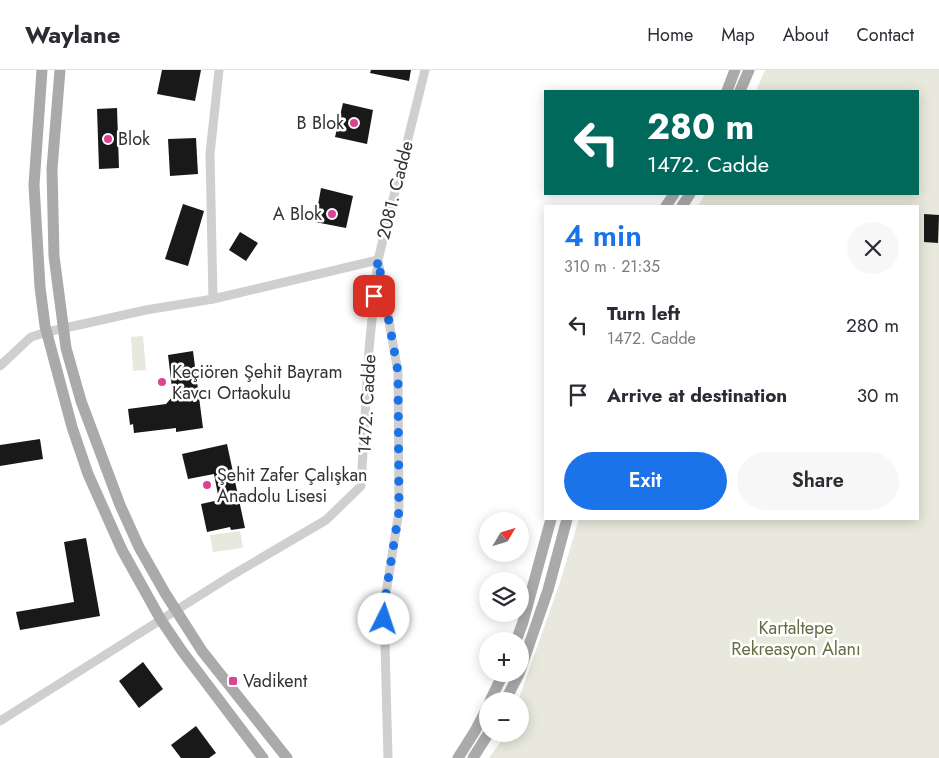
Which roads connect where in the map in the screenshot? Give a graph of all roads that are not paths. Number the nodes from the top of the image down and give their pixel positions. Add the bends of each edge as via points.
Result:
1 (42, 70) edge
2 (60, 70) edge
3 (219, 70) edge
4 (425, 70) edge
5 (735, 70) edge
6 (749, 70) edge
7 (728, 90) edge
8 (740, 90) edge
9 (378, 260) junction
10 (213, 299) junction
11 (64, 328) junction
12 (46, 332) junction
13 (0, 366) edge
14 (551, 520) edge
15 (567, 520) edge
16 (176, 611) junction
17 (161, 620) junction
18 (519, 632) edge
19 (529, 646) edge
20 (0, 721) edge
21 (479, 723) edge
22 (483, 742) edge
23 (263, 758) edge
24 (287, 758) edge
25 (388, 758) edge
26 (458, 758) edge
27 (473, 758) edge

1 - 12 main road via 34,185
2 - 11 main road via 52,169 54,256
3 - 10 street via 210,154
4 - 9 street, 2081. Cadde
5 - 7 main road
6 - 8 main road
9 - 10 street
9 - 16 street, 1472. Cadde via 369,349 362,486 326,520
9 - 25 street, 2081. Cadde via 398,372 399,511 384,606
10 - 11 street
11 - 12 street
11 - 16 main road via 66,348 81,401 120,505 139,547
12 - 13 street via 31,337
12 - 17 main road via 88,474 122,550
14 - 18 main road
15 - 19 main road
16 - 17 street, 1472. Cadde
16 - 24 main road via 202,651
17 - 20 street, 1472. Cadde
17 - 23 main road
21 - 26 main road
22 - 27 main road

